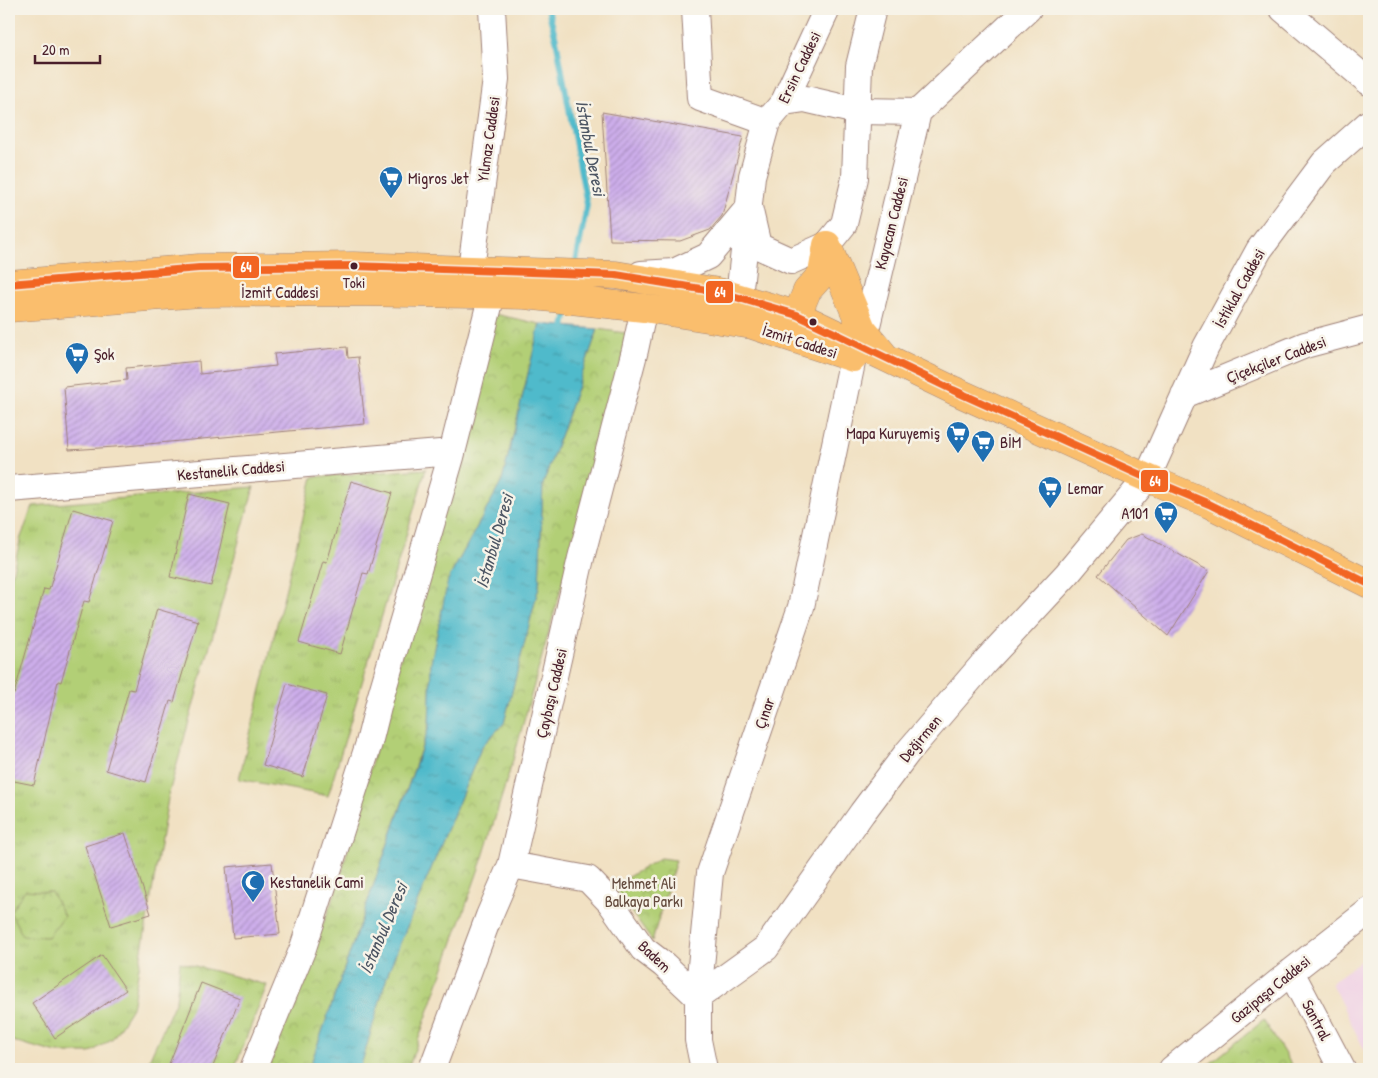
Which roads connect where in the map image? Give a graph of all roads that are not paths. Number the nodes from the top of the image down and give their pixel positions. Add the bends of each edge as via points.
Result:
1 (492, 9) edge
2 (696, 9) edge
3 (827, 9) edge
4 (873, 9) edge
5 (1028, 9) edge
6 (1284, 9) edge
7 (1369, 82) edge
8 (784, 102) junction
9 (857, 111) junction
10 (918, 112) junction
11 (767, 122) junction
12 (1369, 123) edge
13 (749, 207) junction
14 (827, 245) junction
15 (471, 269) junction
16 (616, 275) junction
17 (525, 283) junction
18 (9, 284) edge
19 (492, 294) junction
20 (739, 297) junction
21 (9, 308) edge
22 (644, 308) junction
23 (791, 325) junction
24 (752, 326) junction
25 (1369, 328) edge
26 (859, 346) junction
27 (888, 359) junction
28 (953, 390) junction
29 (1184, 395) junction
30 (452, 452) junction
31 (1146, 478) junction
32 (9, 489) edge
33 (1369, 584) edge
34 (512, 865) junction
35 (1369, 911) edge
36 (1291, 972) junction
37 (698, 997) junction
38 (252, 1069) edge
39 (432, 1069) edge
40 (704, 1069) edge
41 (1172, 1069) edge
42 (1342, 1069) edge

1 - 15 street, Yılmaz Caddesi via 496,79
2 - 11 street via 700,98
3 - 8 street, Ersin Caddesi
4 - 9 street via 860,66
5 - 10 street
6 - 7 street
8 - 9 street via 805,99
8 - 11 street, Ersin Caddesi
9 - 10 street
9 - 14 street via 855,178 844,224
10 - 26 street, Kayacan Caddesi
11 - 13 street via 752,176
12 - 29 street, İstiklal Caddesi via 1324,163 1259,250 1206,347
13 - 14 street via 758,246 791,261
13 - 16 street via 708,256 674,272
13 - 20 street
14 - 23 main road via 822,274 807,291
14 - 26 main road
15 - 17 main road, İzmit Caddesi
15 - 18 main road, İzmit Caddesi via 353,266 198,268
16 - 17 main road, İzmit Caddesi
16 - 20 main road, İzmit Caddesi
17 - 19 main road, İzmit Caddesi
17 - 22 main road, İzmit Caddesi
19 - 21 main road, İzmit Caddesi via 200,293
19 - 30 street
20 - 23 main road, İzmit Caddesi
20 - 24 street
22 - 24 main road, İzmit Caddesi
22 - 34 street, Çaybaşı Caddesi via 582,558
23 - 24 main road, İzmit Caddesi
23 - 26 main road, İzmit Caddesi
23 - 27 main road, İzmit Caddesi
25 - 29 street, Çiçekçiler Caddesi via 1305,345
26 - 27 main road
26 - 28 main road, İzmit Caddesi
26 - 37 street, Çınar via 801,607 710,873
27 - 28 main road, İzmit Caddesi
28 - 31 main road
29 - 31 street, İstiklal Caddesi
30 - 32 street, Kestanelik Caddesi
30 - 38 street via 369,744 303,948
31 - 33 main road via 1209,504
31 - 37 street, Değirmen via 1067,574 907,752 766,948
34 - 37 street, Badem via 588,879 610,902 643,949
34 - 39 street, Çaybaşı Caddesi
35 - 36 street, Gazipaşa Caddesi
36 - 41 street, Gazipaşa Caddesi
36 - 42 street, Santral
37 - 40 street, Çınar via 698,1040

